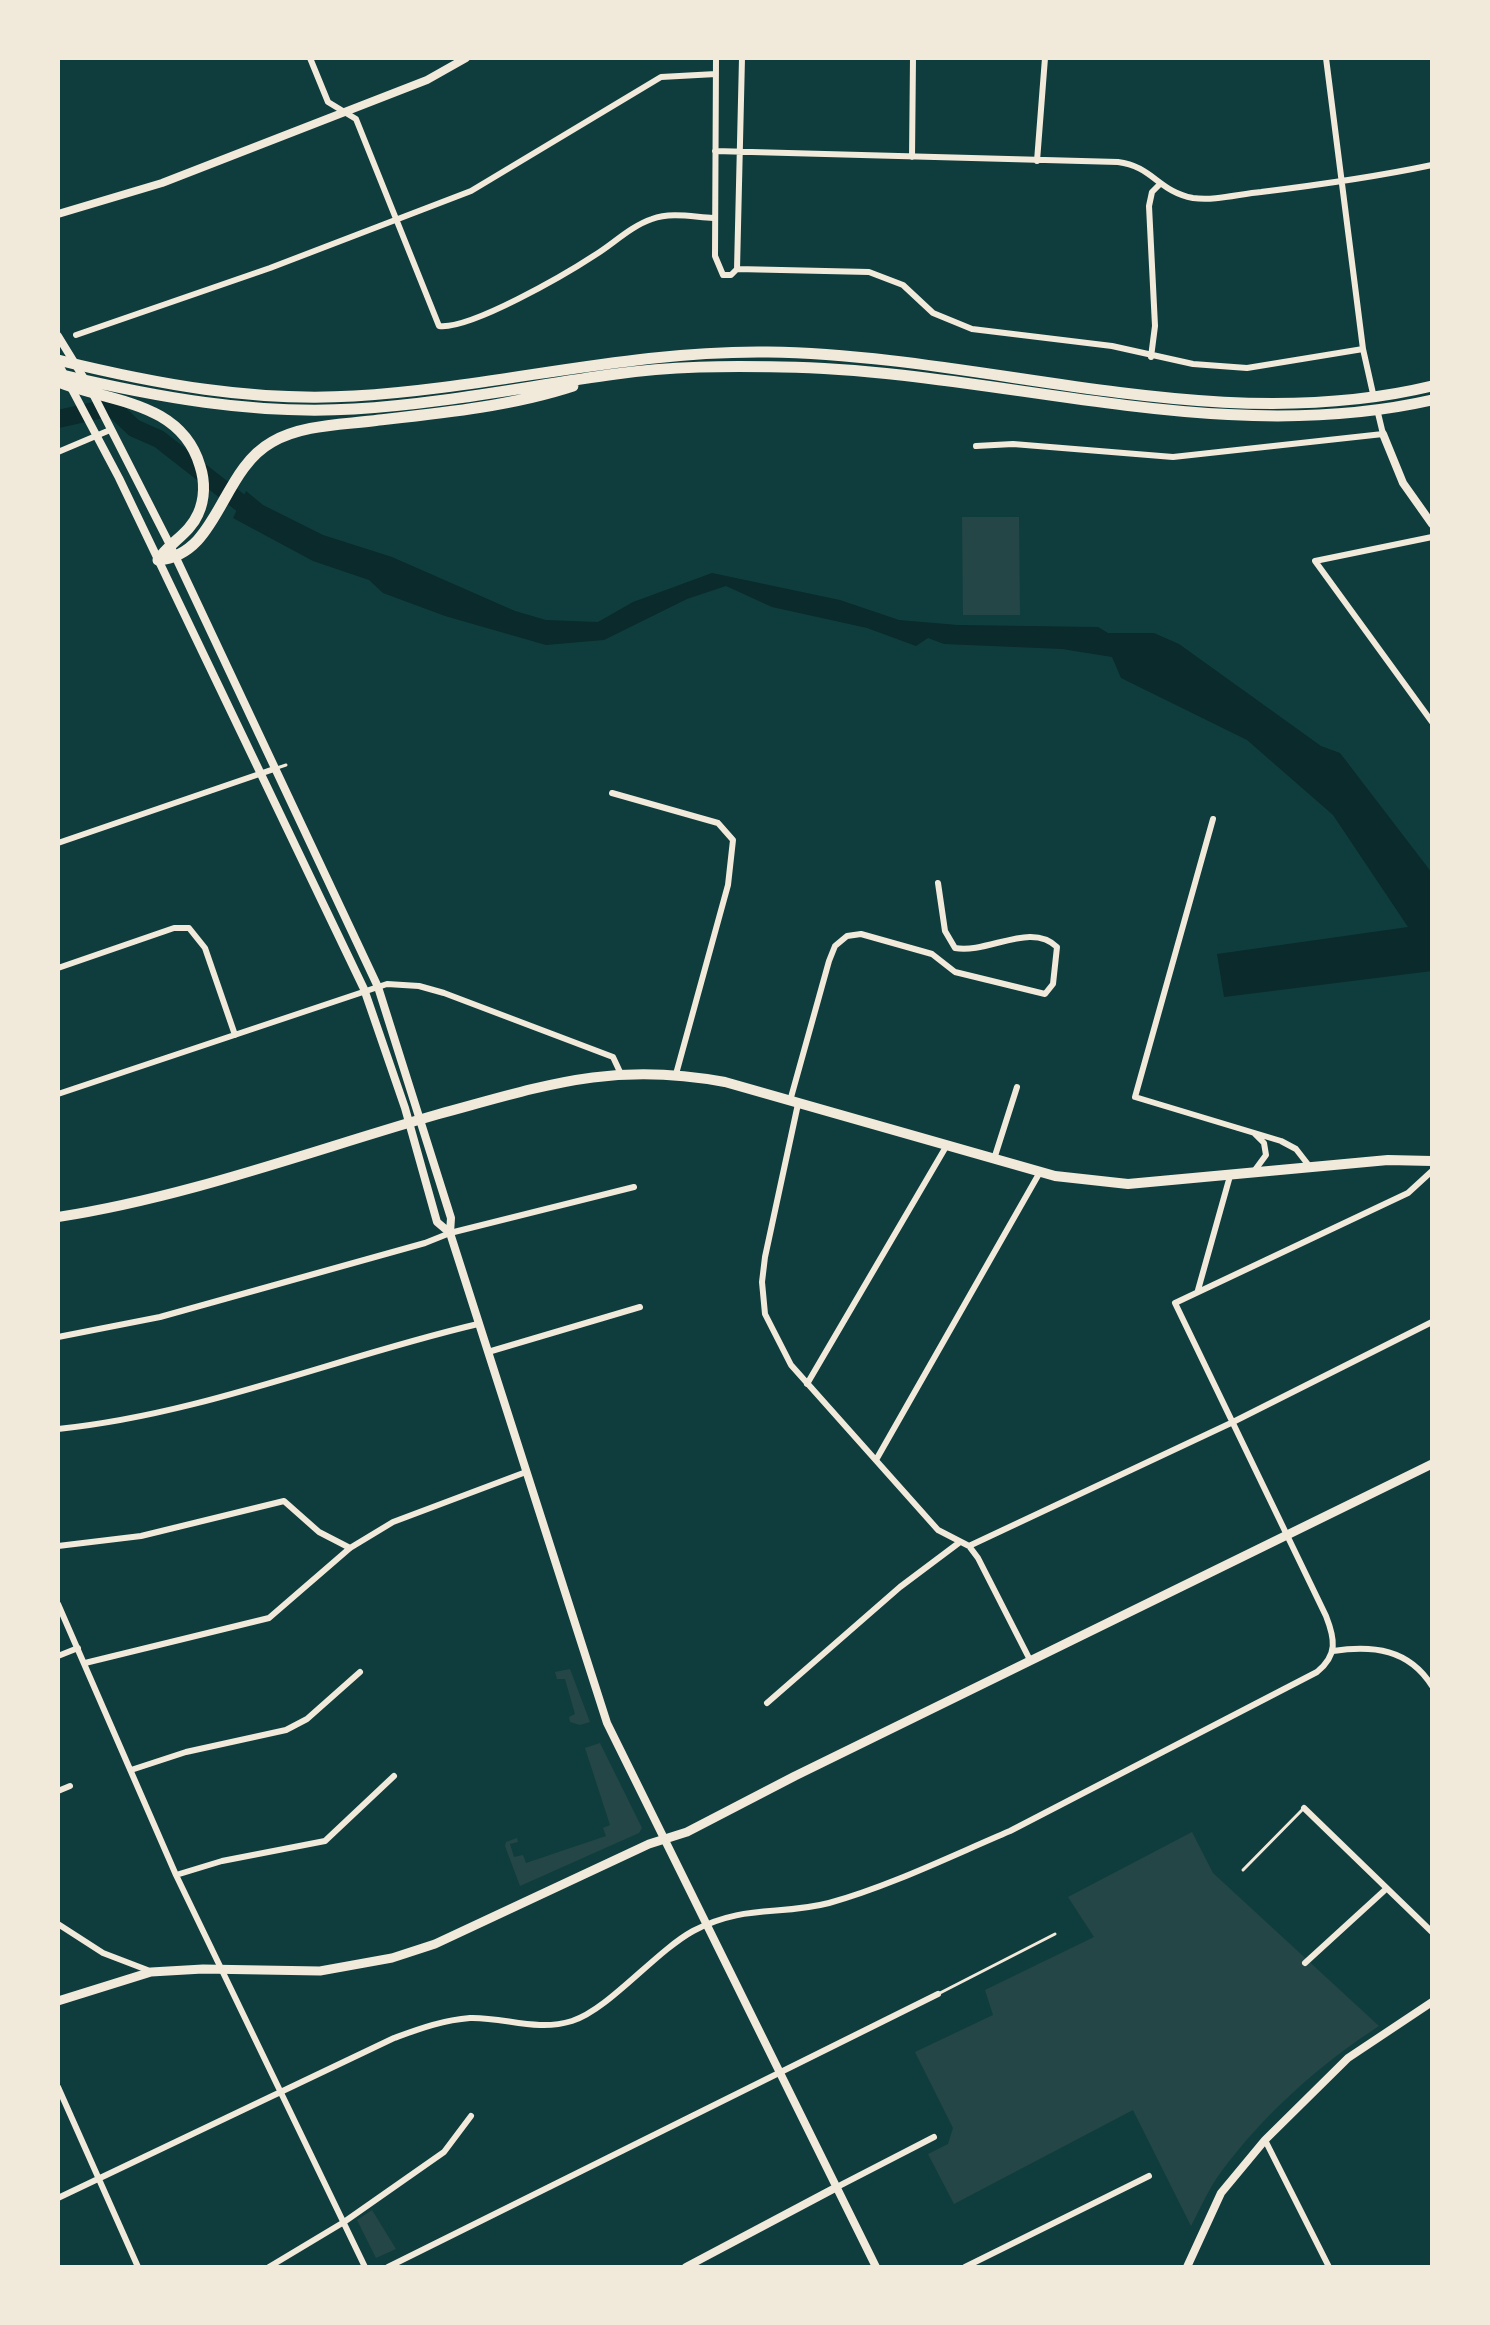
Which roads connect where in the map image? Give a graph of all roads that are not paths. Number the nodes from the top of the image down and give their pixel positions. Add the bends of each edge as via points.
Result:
1 (310, 58) edge
2 (466, 58) edge
3 (716, 58) edge
4 (742, 58) edge
5 (913, 58) edge
6 (1045, 58) edge
7 (1328, 58) edge
8 (453, 62) edge
9 (716, 74) junction
10 (346, 112) junction
11 (715, 151) junction
12 (740, 152) junction
13 (912, 157) junction
14 (1037, 161) junction
15 (1432, 165) edge
16 (1340, 182) junction
17 (1159, 185) junction
18 (58, 214) edge
19 (713, 218) junction
20 (395, 221) junction
21 (737, 269) junction
22 (76, 335) dead end
23 (58, 336) edge
24 (1363, 349) junction
25 (1151, 357) junction
26 (58, 362) edge
27 (58, 374) edge
28 (602, 376) junction
29 (58, 382) edge
30 (1432, 386) edge
31 (115, 392) junction
32 (1432, 400) edge
33 (108, 428) junction
34 (96, 434) junction
35 (1383, 434) junction
36 (976, 446) dead end
37 (58, 452) edge
38 (1432, 524) edge
39 (1432, 537) edge
40 (169, 543) junction
41 (175, 559) junction
42 (158, 560) junction
43 (1432, 722) edge
44 (286, 765) dead end
45 (274, 769) junction
46 (262, 774) junction
47 (612, 793) dead end
48 (1213, 819) dead end
49 (58, 843) edge
50 (938, 883) dead end
51 (58, 968) edge
52 (378, 987) junction
53 (364, 989) junction
54 (235, 1035) junction
55 (620, 1072) junction
56 (676, 1074) junction
57 (1017, 1087) dead end
58 (58, 1094) edge
59 (794, 1102) junction
60 (415, 1121) junction
61 (1255, 1134) junction
62 (947, 1145) junction
63 (994, 1159) junction
64 (1432, 1161) edge
65 (1310, 1167) junction
66 (1432, 1171) edge
67 (1040, 1172) junction
68 (1251, 1174) junction
69 (1230, 1176) junction
70 (634, 1187) dead end
71 (58, 1217) edge
72 (450, 1233) junction
73 (1198, 1290) junction
74 (640, 1307) dead end
75 (1432, 1322) edge
76 (478, 1324) junction
77 (58, 1337) edge
78 (488, 1352) junction
79 (807, 1384) junction
80 (1231, 1423) junction
81 (58, 1429) edge
82 (876, 1460) junction
83 (1432, 1464) edge
84 (526, 1472) junction
85 (1286, 1535) junction
86 (960, 1542) junction
87 (58, 1546) edge
88 (969, 1546) junction
89 (350, 1548) junction
90 (58, 1604) edge
91 (78, 1648) junction
92 (1333, 1651) junction
93 (58, 1656) edge
94 (1030, 1660) junction
95 (85, 1663) junction
96 (360, 1672) dead end
97 (1432, 1686) edge
98 (767, 1703) dead end
99 (131, 1770) junction
100 (394, 1776) dead end
101 (70, 1786) dead end
102 (58, 1791) edge
103 (1304, 1808) joint
104 (667, 1839) junction
105 (1243, 1870) dead end
106 (176, 1875) junction
107 (1386, 1889) junction
108 (58, 1924) edge
109 (709, 1925) junction
110 (1432, 1932) edge
111 (1055, 1934) dead end
112 (1305, 1963) dead end
113 (221, 1970) junction
114 (151, 1972) junction
115 (938, 1994) joint
116 (58, 2001) edge
117 (1432, 2002) edge
118 (780, 2072) junction
119 (58, 2087) edge
120 (280, 2092) junction
121 (471, 2116) dead end
122 (934, 2137) dead end
123 (1265, 2140) junction
124 (1149, 2176) dead end
125 (98, 2179) junction
126 (837, 2187) junction
127 (58, 2198) edge
128 (344, 2222) junction
129 (138, 2267) edge
130 (269, 2267) edge
131 (365, 2267) edge
132 (388, 2267) edge
133 (686, 2267) edge
134 (876, 2267) edge
135 (965, 2267) edge
136 (1187, 2267) edge
137 (1329, 2267) edge

1 - 10 street via 328,102
2 - 8 street
3 - 9 street
4 - 12 street
5 - 13 street
6 - 14 street
7 - 16 street
8 - 10 street
9 - 11 street
9 - 20 street via 661,77 471,191
10 - 18 street via 162,183
10 - 20 street via 356,119
11 - 12 street
11 - 19 street
12 - 13 street
12 - 21 street
13 - 14 street
14 - 17 street via 1136,164
15 - 16 street
16 - 17 street via 1201,199
16 - 24 street
17 - 25 street via 1149,206 1155,326
19 - 20 street via 648,220 509,304 445,327 436,323
19 - 21 street via 718,268 723,275
20 - 22 street
21 - 25 street via 869,272 893,279 933,313 972,329 1112,346
23 - 33 street
24 - 25 street via 1247,368
24 - 35 street
26 - 30 highway via 221,392 349,397 632,359 766,352 1263,402 1347,401
26 - 34 street
27 - 31 highway
28 - 31 highway via 431,403 326,410 218,405
28 - 32 highway via 692,367 824,368 1136,406 1257,414 1348,414
28 - 41 highway via 559,390 440,412 295,432 258,451 233,479 210,525
29 - 31 highway
31 - 40 highway via 162,417 191,447 203,481 198,515
33 - 34 street
33 - 40 street
34 - 37 street
34 - 42 street
35 - 36 street via 1173,457 1013,444
35 - 38 street via 1403,483
39 - 43 street via 1315,561
40 - 41 street
40 - 42 highway
41 - 42 highway
41 - 45 street
42 - 46 street
44 - 45 lane
45 - 46 street
45 - 52 street
46 - 49 street
46 - 53 street
47 - 56 street via 718,823 733,840 728,885
48 - 61 street via 1135,1097
50 - 59 street via 945,931 955,948 1048,938 1057,947 1053,984 1045,994 955,972 932,954 861,934 847,936 829,961
51 - 54 street via 174,928 189,928 205,948
52 - 53 street
52 - 55 street via 405,985 444,993 613,1057
52 - 60 street
53 - 54 street
53 - 60 street
54 - 58 street
55 - 56 main road
55 - 60 main road via 549,1083
56 - 59 main road
57 - 63 street
59 - 62 main road
59 - 79 street via 762,1282 771,1332
60 - 71 main road via 156,1197
60 - 72 street via 451,1218
60 - 72 street via 437,1222
61 - 65 street via 1296,1149
61 - 68 street via 1266,1155
62 - 63 main road
62 - 79 street
63 - 67 main road
64 - 65 main road
65 - 68 main road
66 - 73 street via 1408,1193
67 - 69 main road via 1109,1185
67 - 82 street
68 - 69 main road
69 - 73 street
70 - 72 street
72 - 76 street
72 - 77 street via 160,1317
73 - 80 street via 1175,1303
74 - 78 street
75 - 80 street
76 - 78 street
76 - 81 street via 212,1401
78 - 84 street
79 - 82 street
80 - 85 street
80 - 88 street
82 - 86 street via 938,1530
83 - 85 main road
84 - 89 street via 393,1522
84 - 104 street via 607,1723
85 - 92 street via 1334,1635
85 - 94 main road
86 - 88 street
86 - 98 street
87 - 89 street via 141,1536 284,1501 319,1532
88 - 94 street
89 - 95 street via 269,1618
90 - 91 street
91 - 93 street
91 - 95 street
92 - 97 street via 1359,1647 1402,1656 1423,1671
92 - 109 street via 1317,1672 1010,1831 830,1903 749,1911
94 - 104 main road
95 - 99 street
96 - 99 street via 307,1719 274,1734 186,1752
99 - 106 street
100 - 106 street via 325,1841
101 - 102 street
103 - 105 lane
103 - 107 street
104 - 109 street
104 - 113 main road via 403,1955 320,1971
106 - 113 street
107 - 110 street
107 - 112 street
108 - 114 street via 103,1953
109 - 118 street
109 - 120 street via 666,1950 576,2020 533,2026 472,2018 438,2022
111 - 115 lane
113 - 114 main road
113 - 120 street
114 - 116 main road
115 - 118 street
117 - 123 street via 1348,2058
118 - 126 street
118 - 132 street
119 - 125 street
120 - 125 street
120 - 128 street
121 - 128 street via 444,2152
122 - 126 street
123 - 136 street via 1221,2193
123 - 137 street
124 - 135 street
125 - 127 street
125 - 129 street
126 - 133 street
126 - 134 street
128 - 130 street
128 - 131 street

